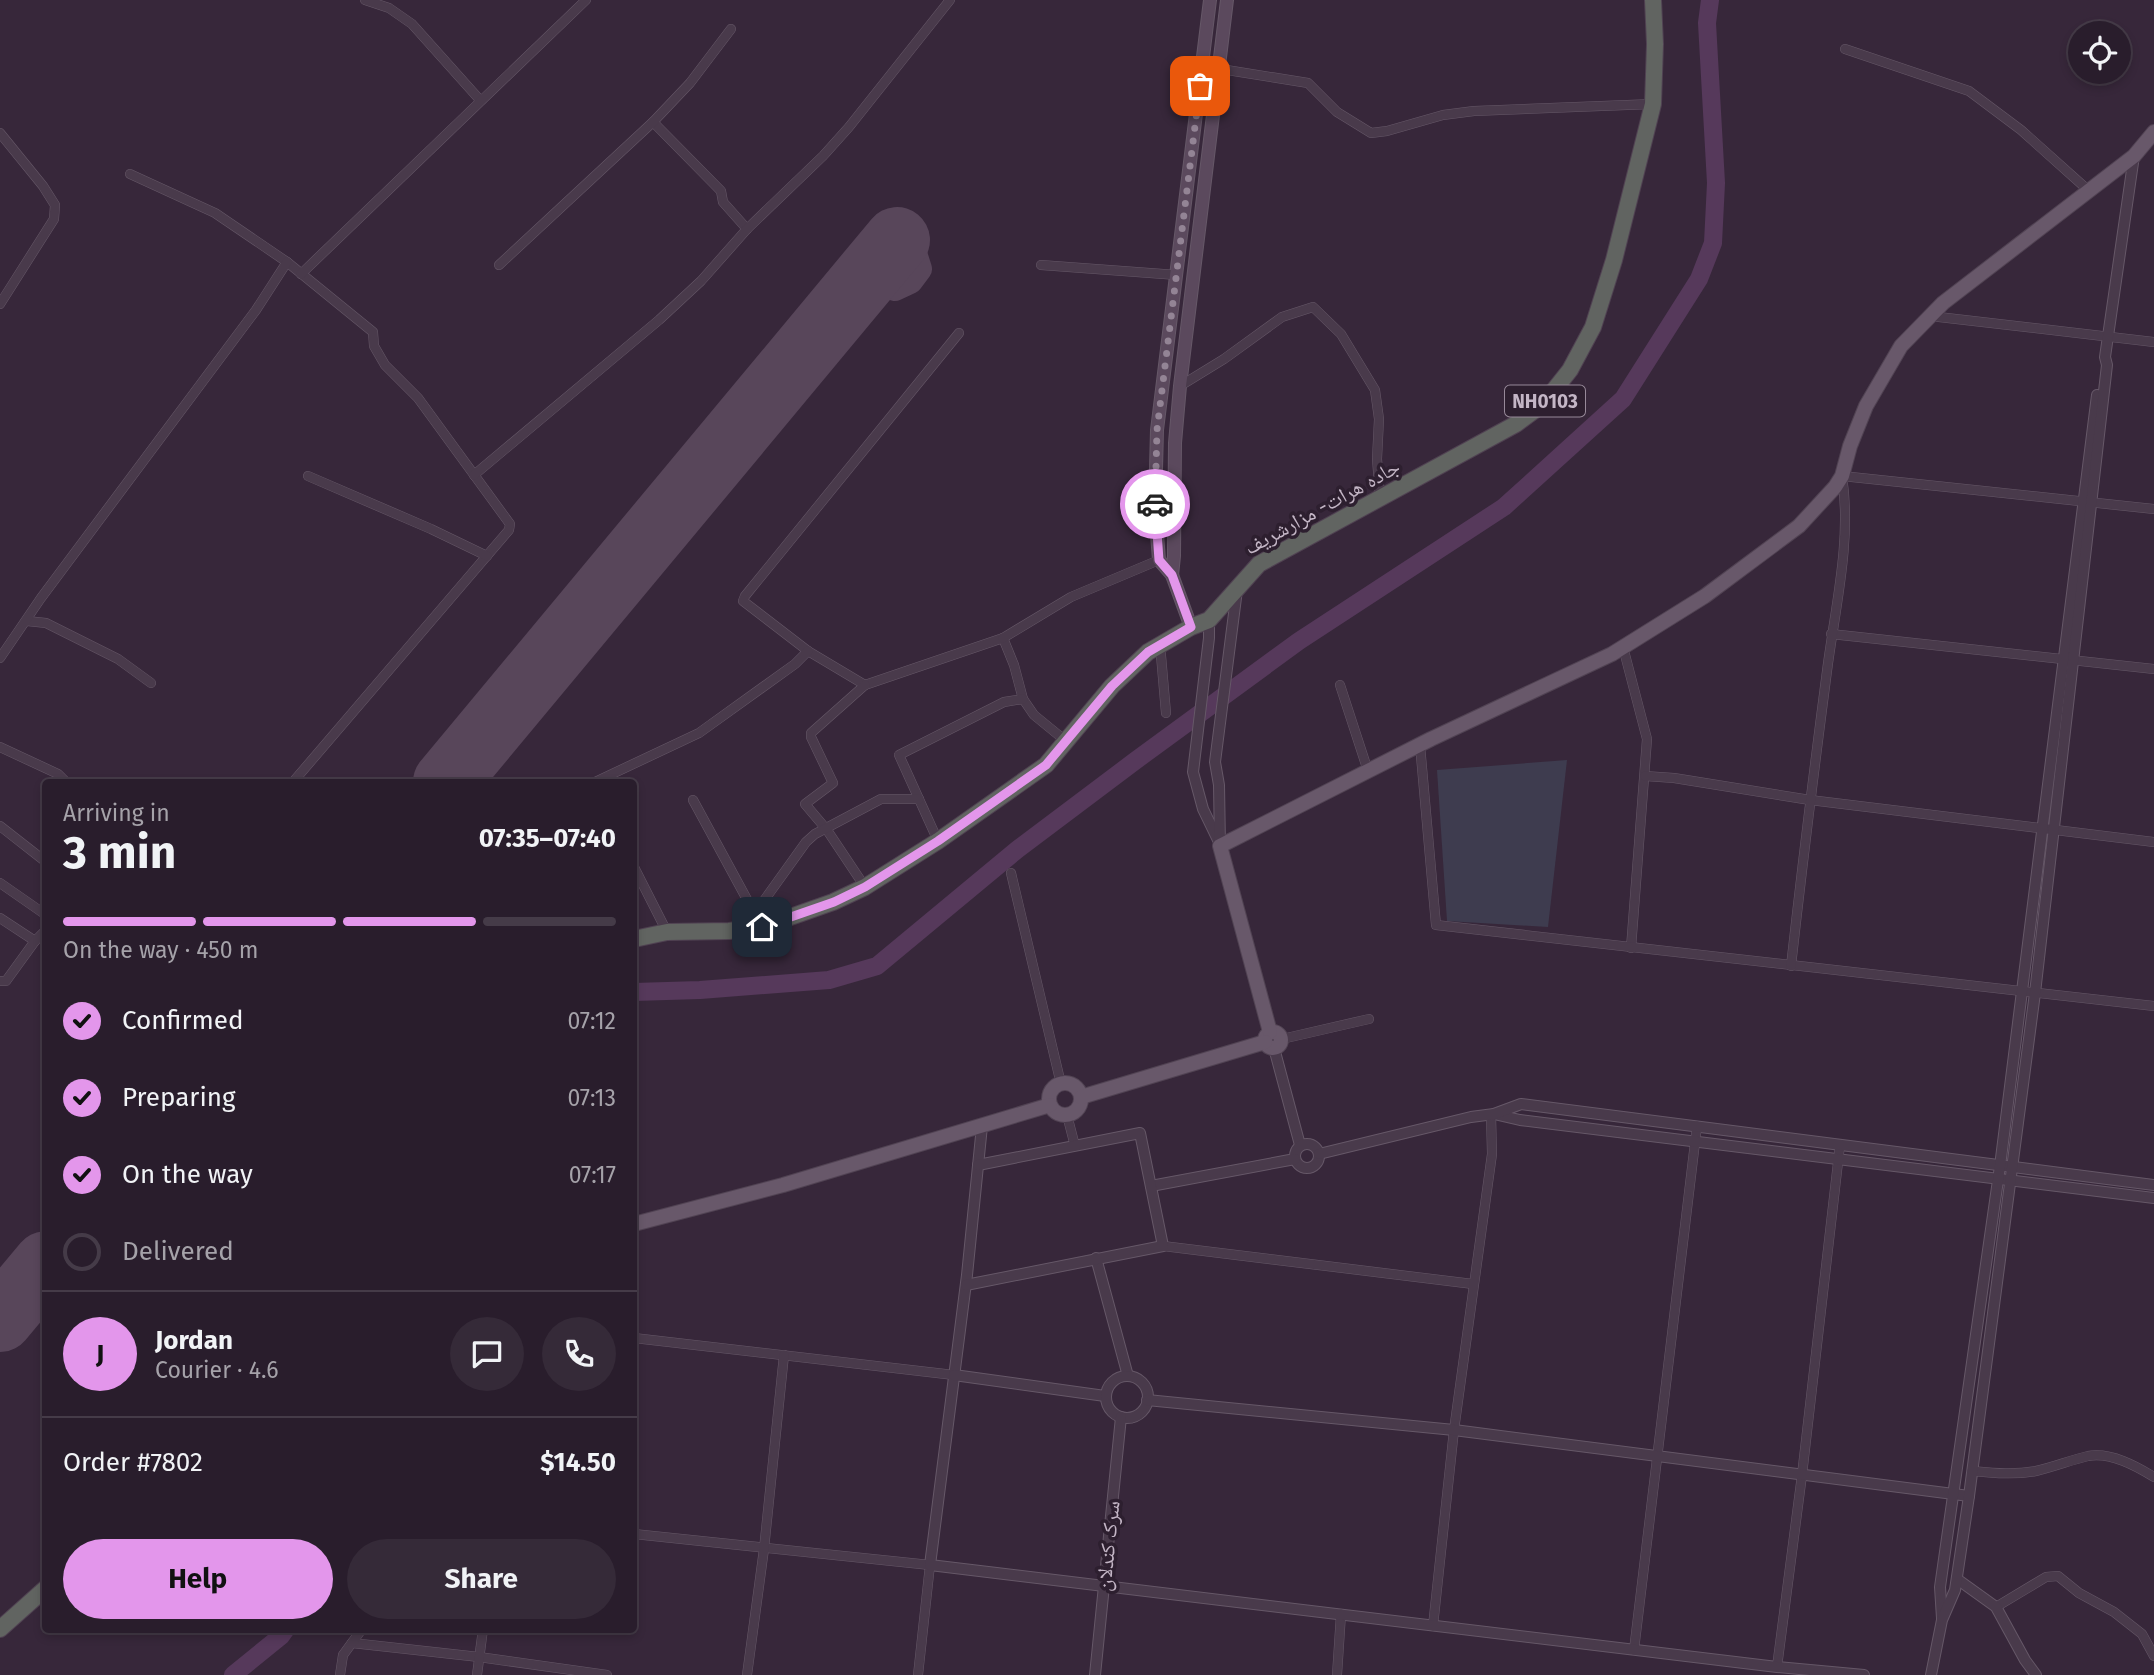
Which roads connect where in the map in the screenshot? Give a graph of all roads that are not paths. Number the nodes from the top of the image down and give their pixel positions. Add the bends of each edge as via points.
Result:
1 (365, 0) edge
2 (586, 0) edge
3 (950, 0) edge
4 (1210, 0) edge
5 (1227, 0) edge
6 (1654, 0) edge
7 (731, 29) dead end
8 (1845, 49) dead end
9 (1202, 66) junction
10 (1219, 69) junction
11 (480, 100) junction
12 (1653, 104) junction
13 (653, 122) junction
14 (2154, 132) edge
15 (0, 133) edge
16 (2134, 156) junction
17 (130, 174) dead end
18 (2088, 190) junction
19 (747, 229) junction
20 (287, 262) junction
21 (499, 265) dead end
22 (1041, 265) dead end
23 (301, 274) junction
24 (1177, 275) junction
25 (0, 304) edge
26 (1930, 316) junction
27 (1171, 321) junction
28 (1187, 324) junction
29 (959, 333) dead end
30 (2108, 337) junction
31 (2154, 341) edge
32 (1180, 386) junction
33 (474, 475) junction
34 (308, 476) dead end
35 (1842, 476) junction
36 (1380, 497) junction
37 (2088, 502) junction
38 (2154, 509) edge
39 (487, 556) junction
40 (1159, 560) junction
41 (1172, 575) junction
42 (1237, 590) junction
43 (1209, 620) junction
44 (27, 621) junction
45 (1191, 627) junction
46 (1831, 634) junction
47 (1003, 638) junction
48 (1160, 644) junction
49 (1623, 647) junction
50 (808, 651) junction
51 (0, 658) edge
52 (2069, 660) junction
53 (2154, 669) edge
54 (150, 683) dead end
55 (864, 685) junction
56 (1340, 685) dead end
57 (1023, 699) junction
58 (1166, 713) dead end
59 (1067, 742) junction
60 (1420, 745) junction
61 (0, 747) edge
62 (1368, 771) junction
63 (1645, 776) junction
64 (63, 779) edge
65 (296, 779) edge
66 (601, 779) edge
67 (919, 799) junction
68 (692, 800) dead end
69 (1810, 800) junction
70 (0, 827) edge
71 (2049, 828) junction
72 (827, 830) junction
73 (938, 841) junction
74 (2154, 842) edge
75 (1220, 846) junction
76 (42, 859) edge
77 (637, 873) edge
78 (1011, 873) dead end
79 (0, 883) edge
80 (865, 887) junction
81 (42, 912) edge
82 (0, 918) edge
83 (759, 920) junction
84 (667, 932) junction
85 (42, 934) edge
86 (637, 938) edge
87 (35, 941) junction
88 (1631, 948) junction
89 (1791, 966) junction
90 (0, 981) edge
91 (2023, 991) junction
92 (2035, 993) junction
93 (2154, 1006) edge
94 (1370, 1018) dead end
95 (1273, 1040) junction
96 (1061, 1084) junction
97 (1081, 1097) junction
98 (1050, 1105) junction
99 (1492, 1114) junction
100 (1067, 1115) junction
101 (1615, 1115) junction
102 (982, 1126) junction
103 (1697, 1126) junction
104 (1613, 1131) junction
105 (1695, 1141) junction
106 (1300, 1145) junction
107 (1840, 1145) junction
108 (1075, 1146) junction
109 (1319, 1154) junction
110 (1295, 1159) junction
111 (1837, 1159) junction
112 (978, 1165) junction
113 (2000, 1166) junction
114 (2012, 1168) junction
115 (1998, 1179) junction
116 (2010, 1181) junction
117 (2154, 1185) edge
118 (1151, 1186) junction
119 (2154, 1198) edge
120 (637, 1223) edge
121 (1163, 1246) junction
122 (1096, 1258) junction
123 (1474, 1284) junction
124 (966, 1285) junction
125 (637, 1338) edge
126 (784, 1355) junction
127 (954, 1375) junction
128 (1128, 1376) junction
129 (1105, 1396) junction
130 (1147, 1400) junction
131 (1121, 1417) junction
132 (1454, 1430) junction
133 (1657, 1457) junction
134 (1972, 1471) junction
135 (1802, 1475) junction
136 (2154, 1477) edge
137 (1954, 1494) junction
138 (1969, 1496) junction
139 (637, 1534) edge
140 (764, 1549) junction
141 (930, 1565) junction
142 (1957, 1579) junction
143 (1104, 1586) junction
144 (42, 1592) edge
145 (1996, 1607) junction
146 (1341, 1614) junction
147 (1942, 1620) junction
148 (1433, 1626) junction
149 (0, 1629) edge
150 (359, 1633) edge
151 (483, 1633) edge
152 (352, 1643) junction
153 (1634, 1650) junction
154 (479, 1657) junction
155 (2154, 1657) edge
156 (1777, 1667) junction
157 (340, 1675) edge
158 (477, 1675) edge
159 (607, 1675) edge
160 (747, 1675) edge
161 (918, 1675) edge
162 (1095, 1675) edge
163 (1337, 1675) edge
164 (1864, 1675) edge
165 (1931, 1675) edge
166 (2036, 1675) edge

1 - 11 street via 389,8 412,24
2 - 11 street
3 - 19 street via 832,146
4 - 9 main road
5 - 10 main road
6 - 12 highway, جاده هرات- مزارشریف / NH0103
7 - 13 street
8 - 18 street via 1969,91
9 - 10 street
9 - 24 main road
10 - 12 street via 1308,83 1336,112 1371,133 1474,111
10 - 28 main road
11 - 23 street
12 - 36 highway, جاده هرات- مزارشریف / NH0103 via 1614,260 1593,327 1570,370 1543,404 1516,424
13 - 19 street via 721,191 723,202
13 - 21 street
14 - 16 main road
15 - 25 street via 55,205 54,219
16 - 18 main road
16 - 30 street
17 - 20 street via 215,214
18 - 26 main road
19 - 33 street via 667,312
20 - 23 street
20 - 44 street
22 - 24 street
23 - 33 street via 373,332 374,346 385,365 418,398
24 - 27 main road
26 - 30 street
26 - 35 main road via 1901,346 1866,406
27 - 28 main road
27 - 40 main road via 1157,430
28 - 32 main road
29 - 50 street via 745,596 746,605
30 - 31 street
30 - 37 street
32 - 36 street via 1282,317 1313,307 1340,334 1374,390
32 - 41 main road
33 - 39 street via 510,524
34 - 39 street
35 - 37 street
35 - 46 street via 1843,550
35 - 49 main road via 1799,526 1705,596
36 - 42 highway, جاده هرات- مزارشریف / NH0103 via 1259,564
37 - 38 street
37 - 52 street
39 - 65 street
40 - 41 main road
40 - 47 street via 1071,597
41 - 45 main road
42 - 43 highway, جاده هرات- مزارشریف / NH0103
42 - 75 street via 1215,762
43 - 45 highway, جاده هرات- مزارشریف / NH0103
43 - 75 street via 1193,772
44 - 51 street
44 - 54 street via 46,623 118,659
45 - 48 highway, جاده هرات- مزارشریف / NH0103
46 - 52 street
46 - 69 street
47 - 55 street
47 - 57 street
48 - 58 street
48 - 59 highway, جاده هرات- مزارشریف / NH0103 via 1112,686
49 - 60 main road
49 - 63 street via 1647,739
50 - 55 street
50 - 66 street via 699,733
52 - 53 street
52 - 71 street
55 - 72 street via 811,733 833,783 805,804
56 - 62 street
57 - 59 street via 1034,715
57 - 67 street via 1004,702 902,752 899,759
59 - 73 highway, جاده هرات- مزارشریف / NH0103 via 1046,765
60 - 62 main road
60 - 88 street via 1436,925
61 - 64 street
62 - 75 main road
63 - 69 street
63 - 88 street
67 - 72 street via 881,799
67 - 73 street
68 - 83 street
69 - 71 street
69 - 89 street
70 - 76 street
71 - 74 street
71 - 91 street
71 - 92 street
72 - 80 street
72 - 83 street via 806,842
73 - 80 highway, جاده هرات- مزارشریف / NH0103
75 - 95 main road
77 - 84 street
78 - 96 street
79 - 81 street
80 - 83 highway, جاده هرات- مزارشریف / NH0103 via 834,902
82 - 87 street
83 - 84 highway, جاده هرات- مزارشریف / NH0103 via 729,931
84 - 86 highway, جاده هرات- مزارشریف / NH0103
85 - 87 street
87 - 90 street via 6,981
88 - 89 street
89 - 91 street
91 - 92 street
91 - 113 street
92 - 93 street
92 - 114 street
94 - 95 street
95 - 97 main road
95 - 106 street
96 - 97 main road via 1072,1085
96 - 98 main road via 1050,1094
97 - 100 main road via 1076,1111
98 - 100 main road
98 - 102 main road
99 - 101 street via 1521,1104
99 - 104 street
99 - 109 street
99 - 123 street via 1492,1154
100 - 108 street
101 - 103 street
101 - 104 street
102 - 112 street
102 - 120 main road
103 - 105 street
103 - 107 street
104 - 105 street
105 - 111 street
105 - 133 street
106 - 109 street via 1314,1146
106 - 110 street
107 - 111 street
107 - 113 street
108 - 112 street
108 - 118 street via 1140,1133
109 - 110 street via 1315,1165 1308,1168
110 - 118 street
111 - 115 street
111 - 135 street
112 - 124 street
113 - 114 street
113 - 115 street
114 - 116 street
114 - 117 street
115 - 116 street
115 - 137 street
116 - 119 street
116 - 134 street
118 - 121 street
121 - 122 street
121 - 123 street
122 - 124 street
122 - 128 street
123 - 132 street
124 - 127 street
125 - 126 street
126 - 127 street
126 - 140 street
127 - 129 street
127 - 141 street
128 - 129 street via 1115,1379
128 - 130 street via 1145,1387
129 - 131 street via 1110,1409
130 - 131 street via 1135,1416
130 - 132 street
131 - 143 street, سرک کندلان
132 - 133 street
132 - 148 street
133 - 135 street
133 - 153 street
134 - 136 street via 2008,1475 2091,1456 2110,1457
134 - 138 street
135 - 137 street
135 - 156 street
137 - 138 street
137 - 147 street via 1940,1587
138 - 142 street
139 - 140 street
140 - 141 street
140 - 160 street
141 - 143 street
141 - 161 street
142 - 145 street
142 - 147 street
143 - 146 street
143 - 162 street, سرک کندلان
144 - 149 highway
145 - 155 street via 2046,1577 2058,1576 2142,1634
145 - 166 street
146 - 148 street
146 - 163 street
147 - 165 street
148 - 153 street
150 - 152 street
151 - 154 street
152 - 154 street
152 - 157 street via 343,1655
153 - 156 street
154 - 158 street
154 - 159 street
156 - 164 street

